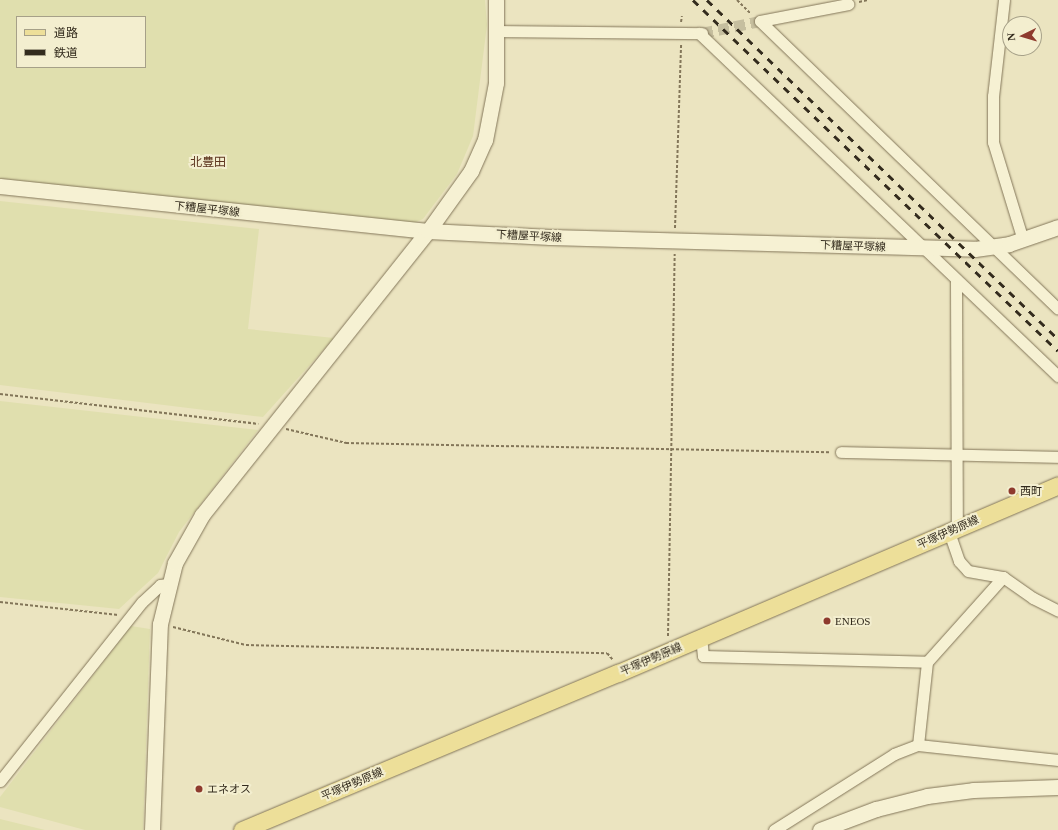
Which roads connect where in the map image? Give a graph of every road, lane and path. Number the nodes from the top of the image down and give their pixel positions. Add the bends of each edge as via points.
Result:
1 (496, 0) edge
2 (737, 0) edge
3 (1004, 0) edge
4 (848, 4) dead end
5 (682, 16) dead end
6 (760, 21) junction
7 (498, 31) junction
8 (681, 33) junction
9 (0, 186) edge
10 (1058, 227) edge
11 (428, 231) junction
12 (1023, 240) junction
13 (675, 241) junction
14 (993, 247) junction
15 (926, 248) junction
16 (956, 280) junction
17 (1058, 309) edge
18 (1058, 376) edge
19 (0, 394) edge
20 (274, 426) junction
21 (671, 451) junction
22 (841, 452) joint
23 (957, 454) junction
24 (1058, 457) edge
25 (1058, 485) edge
26 (953, 529) junction
27 (1002, 577) junction
28 (168, 584) junction
29 (0, 602) edge
30 (1058, 611) edge
31 (131, 617) junction
32 (160, 624) junction
33 (701, 637) junction
34 (673, 650) junction
35 (927, 662) junction
36 (618, 673) junction
37 (918, 745) junction
38 (1058, 760) edge
39 (0, 781) edge
40 (1058, 787) edge
41 (152, 830) edge
42 (242, 830) edge
43 (774, 830) edge
44 (820, 830) edge

1 - 7 street
2 - 6 path
3 - 12 street via 993,96 993,142
4 - 6 street
5 - 8 path
6 - 14 street
7 - 8 street
7 - 11 street via 496,83 485,140 471,171
8 - 13 path
8 - 15 street via 700,33
9 - 11 street, 下糟屋平塚線
10 - 12 street, 下糟屋平塚線
11 - 13 street, 下糟屋平塚線
11 - 20 street
12 - 14 street, 下糟屋平塚線
13 - 15 street, 下糟屋平塚線
13 - 21 path
14 - 15 street, 下糟屋平塚線
14 - 17 street
15 - 16 street
16 - 18 street
16 - 23 street
19 - 20 path
20 - 21 path via 346,443
20 - 28 street via 202,515 185,543
21 - 22 path
21 - 34 path via 668,637
22 - 23 street
23 - 24 street
23 - 26 street
25 - 26 main road, 平塚伊勢原線
26 - 27 street via 959,561 968,571
26 - 33 main road, 平塚伊勢原線
27 - 30 street
27 - 35 street
28 - 31 street via 160,585
28 - 32 street
29 - 31 path
31 - 39 street
32 - 36 path via 246,645 607,653 613,658
32 - 41 street
33 - 34 main road, 平塚伊勢原線
33 - 35 street via 703,656
34 - 36 main road, 平塚伊勢原線
35 - 37 street
36 - 42 main road, 平塚伊勢原線
37 - 38 street
37 - 43 street via 894,754
40 - 44 street via 973,790 927,796 876,809

